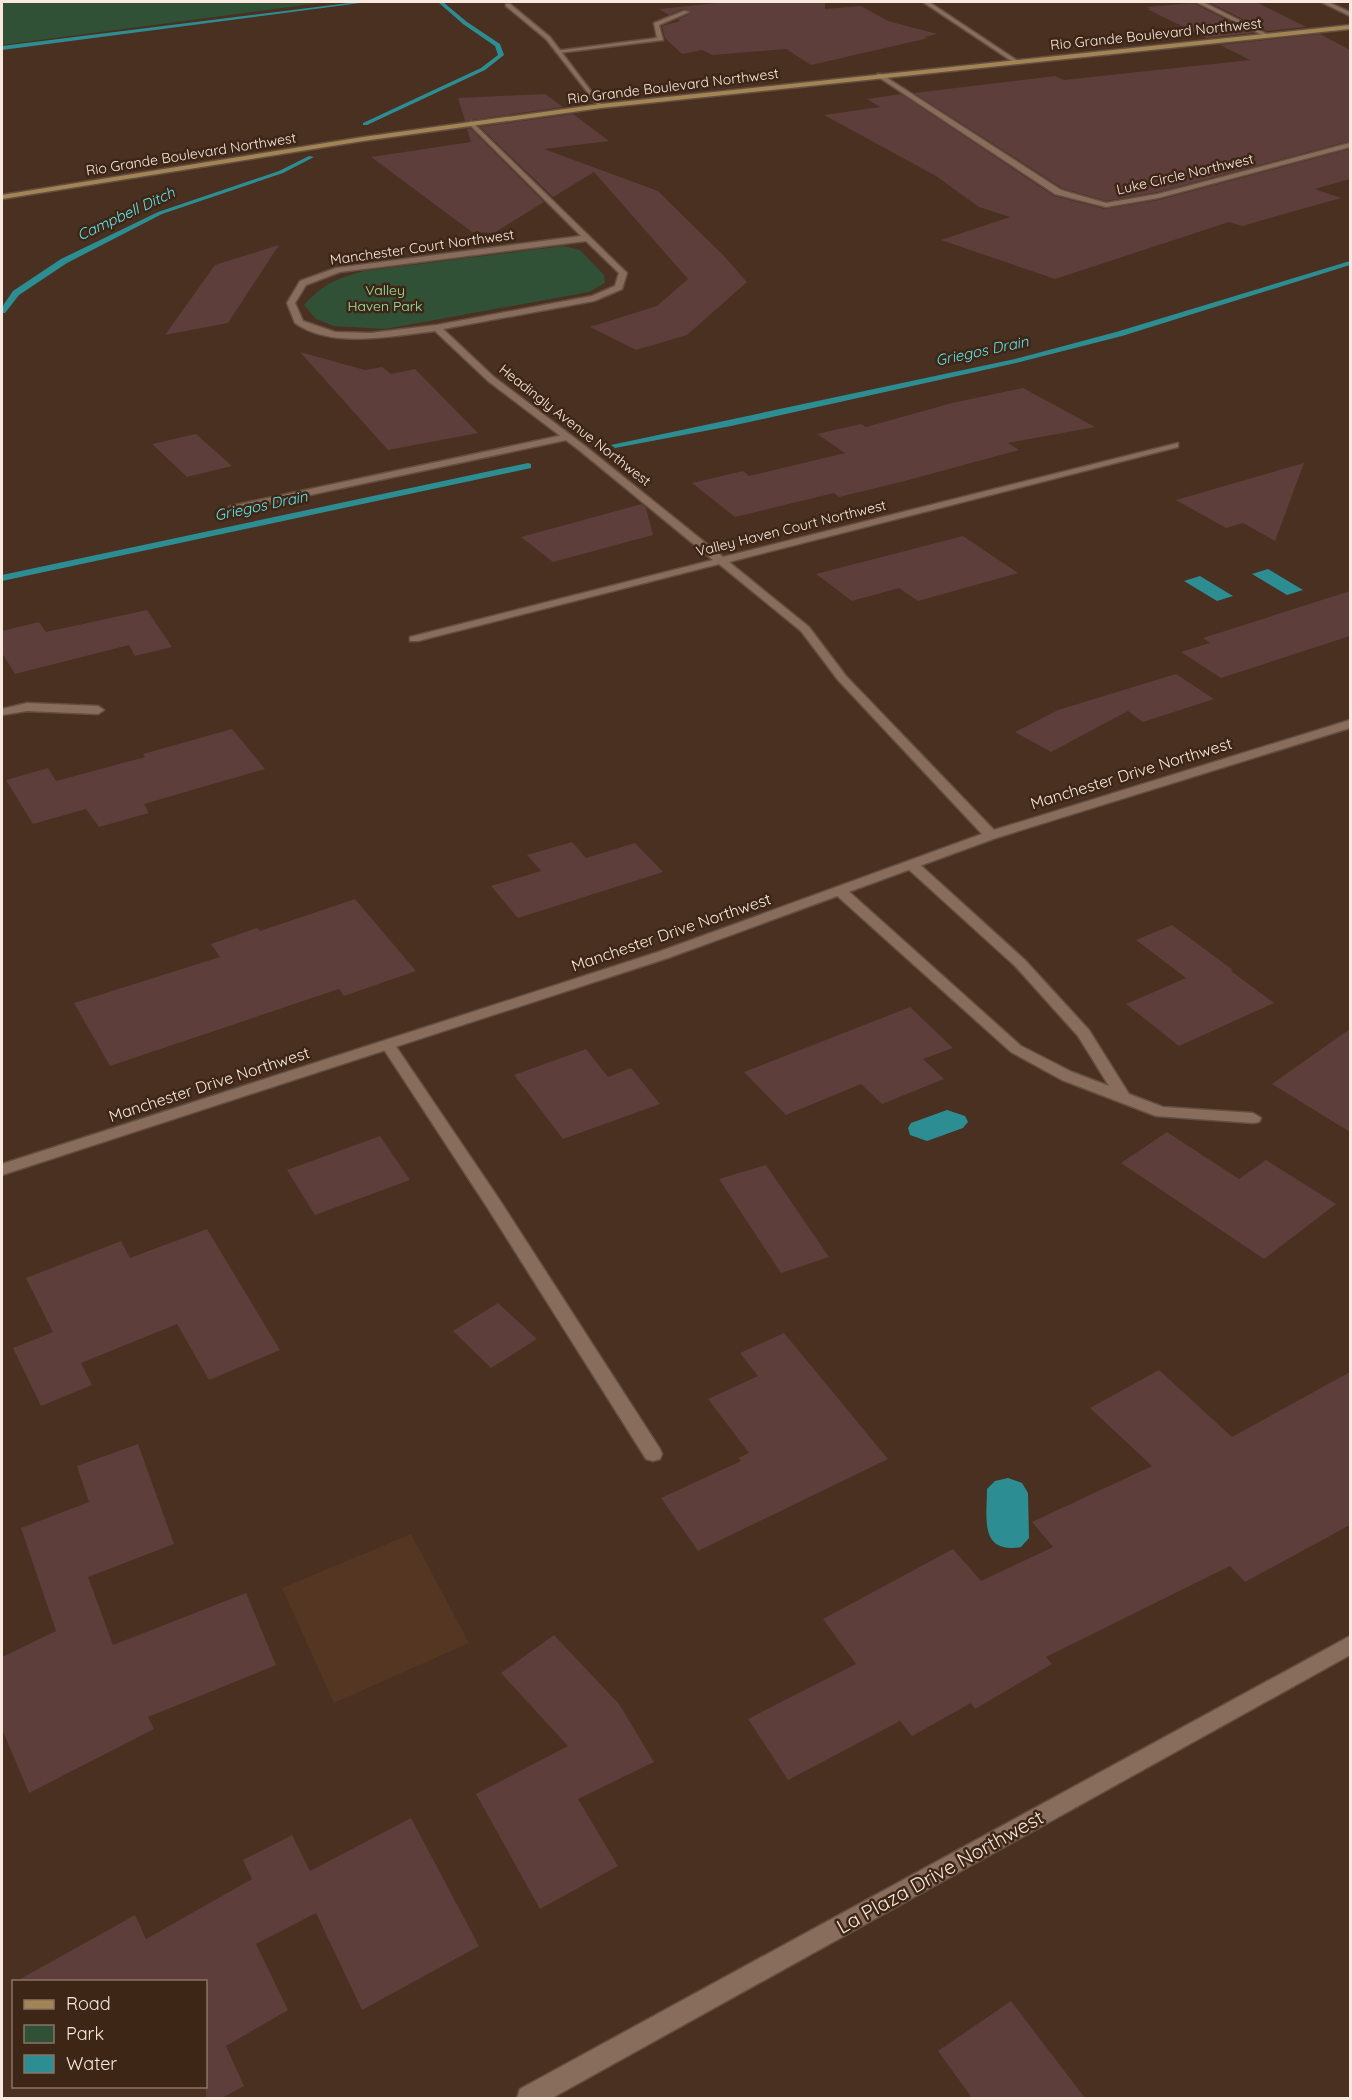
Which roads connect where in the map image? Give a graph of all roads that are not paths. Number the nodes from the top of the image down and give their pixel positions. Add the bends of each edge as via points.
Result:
1 (926, 2) edge
2 (1199, 2) edge
3 (1324, 2) edge
4 (508, 5) dead end
5 (686, 12) dead end
6 (1350, 14) edge
7 (1350, 27) edge
8 (1266, 35) junction
9 (558, 51) junction
10 (1015, 61) junction
11 (879, 75) junction
12 (601, 106) junction
13 (471, 123) junction
14 (1350, 145) edge
15 (2, 197) edge
16 (587, 238) junction
17 (437, 328) junction
18 (568, 437) junction
19 (1174, 445) dead end
20 (231, 509) dead end
21 (720, 562) junction
22 (414, 639) dead end
23 (98, 710) dead end
24 (2, 712) edge
25 (1350, 724) edge
26 (991, 835) junction
27 (911, 864) junction
28 (840, 891) junction
29 (388, 1045) junction
30 (1123, 1097) junction
31 (1253, 1118) dead end
32 (2, 1170) edge
33 (653, 1454) dead end
34 (1350, 1645) edge
35 (529, 2098) edge

1 - 10 street
2 - 8 street
3 - 6 street
4 - 9 street
5 - 9 street via 656,24 661,39
7 - 8 main road, Rio Grande Boulevard Northwest
8 - 10 main road, Rio Grande Boulevard Northwest
9 - 12 street
10 - 11 main road, Rio Grande Boulevard Northwest
11 - 12 main road, Rio Grande Boulevard Northwest
11 - 14 street, Luke Circle Northwest via 1059,192 1106,205 1158,196
12 - 13 main road, Rio Grande Boulevard Northwest
13 - 15 main road, Rio Grande Boulevard Northwest
13 - 16 street
16 - 17 street via 623,273 619,287 594,298
16 - 17 street, Manchester Court Northwest via 339,270 303,283 291,303 299,323 334,335 371,336
17 - 18 street, Headingly Avenue Northwest via 491,379
18 - 20 street
18 - 21 street, Headingly Avenue Northwest
19 - 21 street, Valley Haven Court Northwest
21 - 22 street, Valley Haven Court Northwest
21 - 26 street, Headingly Avenue Northwest via 805,629 842,678
23 - 24 street via 27,706
25 - 26 street, Manchester Drive Northwest
26 - 27 street, Manchester Drive Northwest
27 - 28 street, Manchester Drive Northwest
27 - 30 street via 1020,963 1084,1033
28 - 29 street, Manchester Drive Northwest via 663,956
28 - 30 street via 1016,1049 1066,1076
29 - 32 street, Manchester Drive Northwest
29 - 33 street
30 - 31 street via 1161,1112
34 - 35 street, La Plaza Drive Northwest

